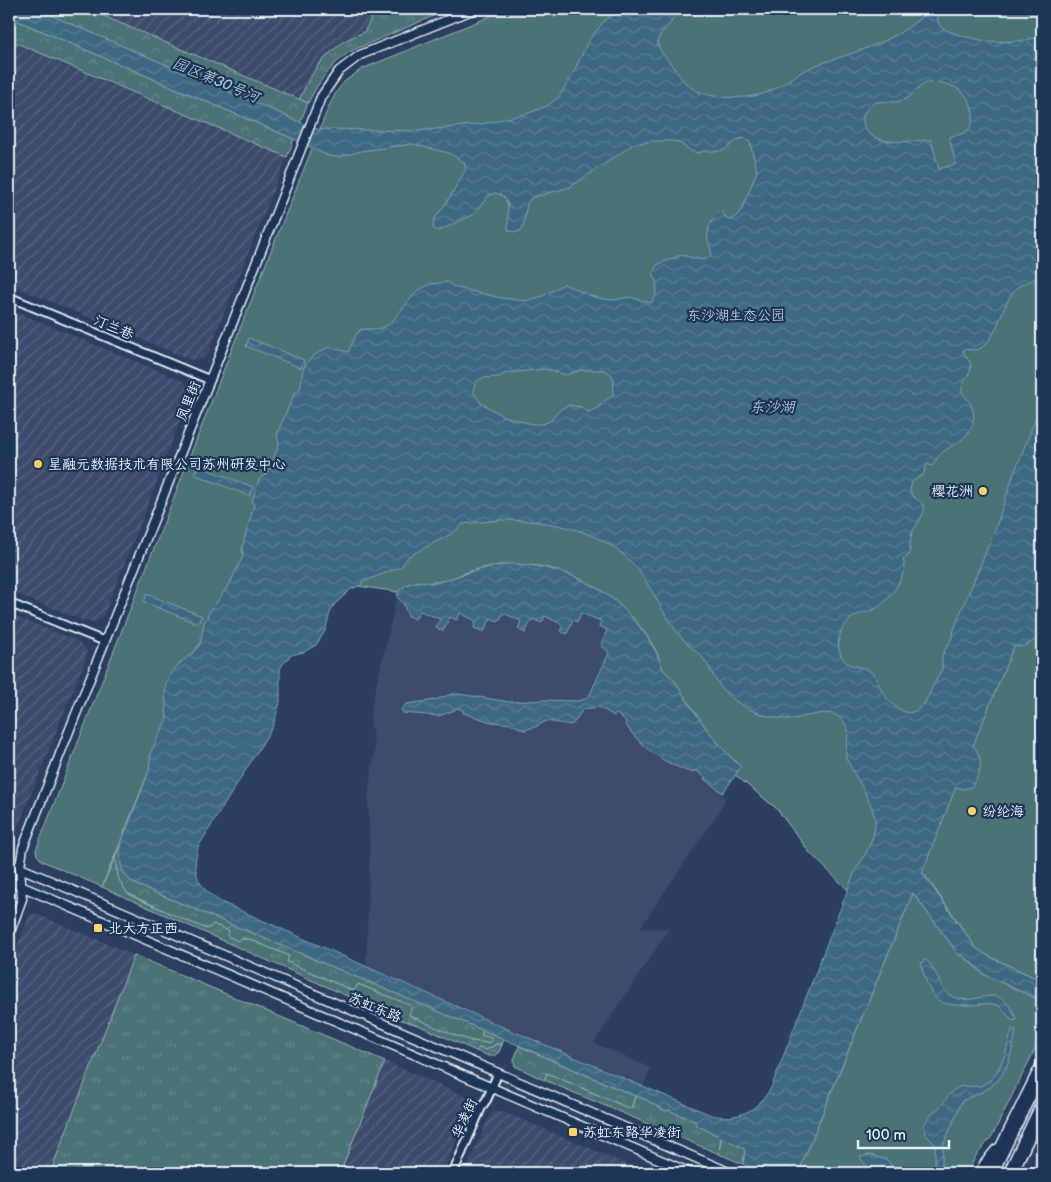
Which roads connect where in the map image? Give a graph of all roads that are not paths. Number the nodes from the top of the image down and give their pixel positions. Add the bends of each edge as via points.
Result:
1 (475, 9) edge
2 (9, 297) edge
3 (210, 380) junction
4 (9, 603) edge
5 (104, 641) junction
6 (9, 863) edge
7 (20, 867) junction
8 (9, 880) edge
9 (21, 886) junction
10 (9, 935) edge
11 (1042, 1062) edge
12 (498, 1073) junction
13 (1042, 1073) edge
14 (492, 1087) junction
15 (1042, 1102) edge
16 (1042, 1113) edge
17 (1005, 1143) junction
18 (1018, 1153) junction
19 (453, 1173) edge
20 (691, 1173) edge
21 (731, 1173) edge
22 (979, 1173) edge
23 (988, 1173) edge
24 (993, 1173) edge
25 (1008, 1173) edge
26 (1013, 1173) edge

1 - 3 main road, 凤里街 via 375,48 350,62 330,82 321,97
2 - 3 street, 汀兰巷
3 - 5 main road, 凤里街
4 - 5 street
5 - 7 main road, 凤里街 via 23,848
6 - 7 main road, 苏虹东路
7 - 9 main road, 凤里街
7 - 12 main road, 苏虹东路
8 - 9 main road, 苏虹东路
9 - 10 main road, 凤里街 via 22,899
9 - 14 main road, 苏虹东路
11 - 17 main road
12 - 14 street, 华凌街
12 - 21 main road, 苏虹东路
13 - 17 highway
14 - 19 street, 华凌街
14 - 20 main road, 苏虹东路
15 - 18 highway
16 - 26 main road
17 - 22 main road
17 - 23 highway
17 - 24 highway
18 - 25 highway
18 - 26 highway

